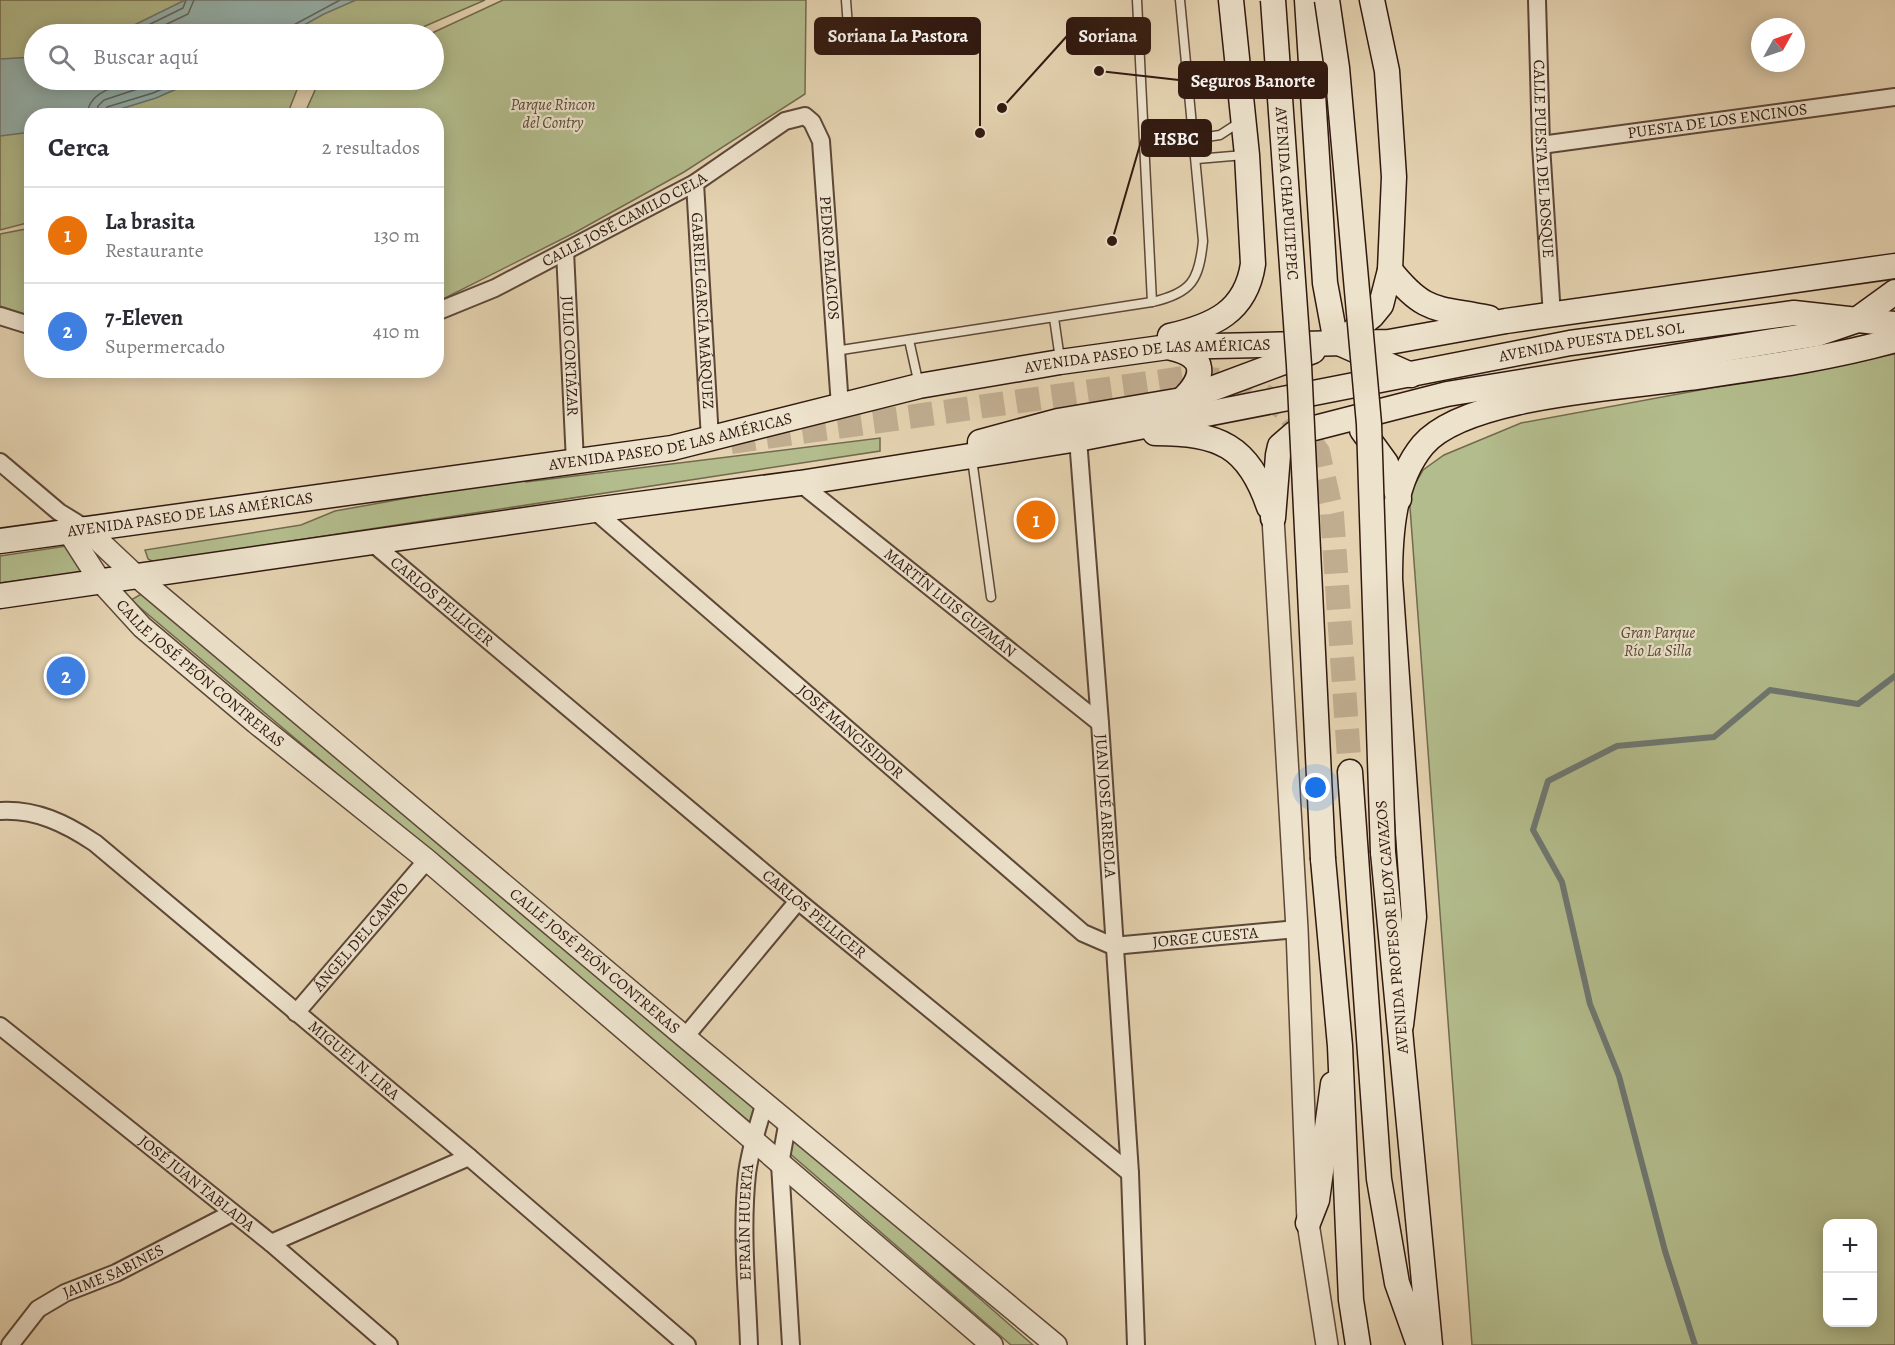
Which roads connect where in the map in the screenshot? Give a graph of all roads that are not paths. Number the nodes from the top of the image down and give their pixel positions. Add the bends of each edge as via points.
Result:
1 (846, 0) edge
2 (1137, 0) edge
3 (1180, 0) edge
4 (1231, 0) edge
5 (1273, 0) edge
6 (1307, 0) edge
7 (1327, 0) edge
8 (1372, 0) edge
9 (1383, 0) edge
10 (1537, 0) edge
11 (849, 40) dead end
12 (1387, 71) junction
13 (1895, 97) edge
14 (805, 116) joint
15 (1243, 120) junction
16 (1193, 139) junction
17 (1541, 146) junction
18 (1247, 155) junction
19 (1197, 159) junction
20 (695, 183) junction
21 (565, 251) junction
22 (1895, 266) edge
23 (1390, 270) junction
24 (1895, 292) edge
25 (1152, 302) junction
26 (444, 309) edge
27 (0, 316) edge
28 (1552, 316) junction
29 (1054, 318) junction
30 (1506, 321) junction
31 (1855, 321) junction
32 (24, 324) edge
33 (1895, 324) edge
34 (909, 340) junction
35 (1895, 340) edge
36 (1339, 343) junction
37 (1168, 347) junction
38 (834, 351) junction
39 (1086, 359) junction
40 (1060, 362) junction
41 (1272, 365) junction
42 (1411, 375) junction
43 (919, 386) junction
44 (1296, 393) junction
45 (1182, 400) junction
46 (840, 406) junction
47 (1212, 412) junction
48 (1345, 419) junction
49 (1104, 433) junction
50 (710, 439) junction
51 (1078, 439) junction
52 (967, 456) junction
53 (0, 462) edge
54 (575, 462) junction
55 (800, 483) junction
56 (1399, 500) junction
57 (594, 510) junction
58 (1273, 518) junction
59 (71, 524) junction
60 (0, 541) edge
61 (370, 541) junction
62 (135, 575) junction
63 (100, 580) junction
64 (0, 596) edge
65 (991, 597) dead end
66 (1100, 723) junction
67 (1350, 772) tunnel mouth
68 (0, 811) edge
69 (427, 860) junction
70 (798, 901) junction
71 (1297, 928) junction
72 (1113, 946) junction
73 (296, 1012) junction
74 (1401, 1024) junction
75 (0, 1026) edge
76 (684, 1037) junction
77 (1340, 1046) junction
78 (765, 1102) junction
79 (788, 1120) junction
80 (753, 1141) junction
81 (469, 1156) junction
82 (780, 1164) junction
83 (1130, 1173) junction
84 (232, 1213) junction
85 (1308, 1223) junction
86 (271, 1243) junction
87 (10, 1345) edge
88 (389, 1345) edge
89 (687, 1345) edge
90 (749, 1345) edge
91 (791, 1345) edge
92 (992, 1345) edge
93 (1056, 1345) edge
94 (1136, 1345) edge
95 (1327, 1345) edge
96 (1359, 1345) edge
97 (1419, 1345) edge
98 (1430, 1345) edge

1 - 11 lane
2 - 25 lane
3 - 16 lane
4 - 15 main road
5 - 44 main road, AVENIDA CHAPULTEPEC, bridge
6 - 36 main road via 1325,283 1331,323
7 - 74 main road, AVENIDA PROFESOR ELOY CAVAZOS, bridge via 1337,68 1369,424 1383,852
8 - 12 main road
9 - 12 street
10 - 17 street, CALLE PUESTA DEL BOSQUE
12 - 23 main road via 1394,177
13 - 17 street, PUESTA DE LOS ENCINOS
14 - 20 street, CALLE JOSÉ CAMILO CELA via 785,121
14 - 38 street, PEDRO PALACIOS via 821,141
15 - 16 lane via 1220,135
15 - 18 main road
16 - 19 lane
17 - 28 street, CALLE PUESTA DEL BOSQUE
18 - 19 lane
18 - 39 main road via 1253,264 1250,281 1238,303 1202,329
19 - 25 lane via 1203,241 1200,268 1193,282 1176,297
20 - 21 street, CALLE JOSÉ CAMILO CELA
20 - 50 street, GABRIEL GARCÍA MÁRQUEZ
21 - 26 street, CALLE JOSÉ CAMILO CELA via 495,288
21 - 54 street, JULIO CORTÁZAR
22 - 28 main road, AVENIDA PUESTA DEL SOL
23 - 30 main road via 1409,294 1422,303
23 - 36 main road via 1381,305
24 - 31 main road
25 - 29 lane
27 - 32 street
28 - 30 main road, AVENIDA PUESTA DEL SOL
29 - 34 lane
29 - 40 lane
30 - 36 main road, AVENIDA PUESTA DEL SOL via 1389,342
31 - 33 main road, AVENIDA PUESTA DEL SOL
31 - 42 main road, AVENIDA PUESTA DEL SOL via 1814,313 1775,314 1570,343
31 - 48 main road via 1817,334 1447,394
34 - 38 lane
34 - 43 lane
35 - 56 main road via 1838,354 1539,399 1455,422 1424,444 1412,460
36 - 37 main road, AVENIDA PASEO DE LAS AMÉRICAS
36 - 41 main road
36 - 42 main road
37 - 39 main road, AVENIDA PASEO DE LAS AMÉRICAS
37 - 45 main road via 1189,352 1198,364 1198,381
38 - 46 street, PEDRO PALACIOS
39 - 40 main road, AVENIDA PASEO DE LAS AMÉRICAS
40 - 43 main road, AVENIDA PASEO DE LAS AMÉRICAS
41 - 45 main road
41 - 47 main road via 1256,382
42 - 44 main road, AVENIDA PUESTA DEL SOL
43 - 46 main road, AVENIDA PASEO DE LAS AMÉRICAS
44 - 47 main road
44 - 77 main road, bridge via 1323,859
45 - 52 main road via 1021,429 978,443 965,451
46 - 50 main road, AVENIDA PASEO DE LAS AMÉRICAS
47 - 49 main road
48 - 56 main road via 1374,444 1393,476
48 - 58 main road via 1295,434 1280,446
49 - 51 main road
49 - 58 main road via 1188,434 1234,449 1254,470
50 - 54 main road, AVENIDA PASEO DE LAS AMÉRICAS
51 - 52 main road
51 - 66 street, JUAN JOSÉ ARREOLA
52 - 55 main road
52 - 65 lane
53 - 59 street
54 - 59 main road, AVENIDA PASEO DE LAS AMÉRICAS
55 - 57 main road
55 - 66 street, MARTÍN LUIS GUZMÁN
56 - 74 main road via 1392,522 1390,579 1414,917
57 - 61 main road
57 - 72 street, JOSÉ MANCISIDOR via 1083,933
58 - 71 street
59 - 60 main road, AVENIDA PASEO DE LAS AMÉRICAS
59 - 62 street, CALLE JOSÉ PEÓN CONTRERAS
59 - 63 street, CALLE JOSÉ PEÓN CONTRERAS
61 - 62 main road
61 - 70 street, CARLOS PELLICER
62 - 63 main road
62 - 76 street, CALLE JOSÉ PEÓN CONTRERAS
63 - 64 main road
63 - 69 street, CALLE JOSÉ PEÓN CONTRERAS via 142,627
66 - 72 street, JUAN JOSÉ ARREOLA
67 - 97 main road via 1378,1179 1397,1283
68 - 73 street, MIGUEL N. LIRA via 46,816 67,824 95,843
69 - 73 street, ÁNGEL DEL CAMPO
69 - 80 street, CALLE JOSÉ PEÓN CONTRERAS
70 - 76 street
70 - 83 street, CARLOS PELLICER
71 - 72 street, JORGE CUESTA
71 - 85 street
72 - 83 street, JUAN JOSÉ ARREOLA
73 - 81 street, MIGUEL N. LIRA
74 - 98 main road, AVENIDA PROFESOR ELOY CAVAZOS
75 - 84 street, JOSÉ JUAN TABLADA
76 - 78 street, CALLE JOSÉ PEÓN CONTRERAS
77 - 85 main road via 1326,1116 1317,1200
77 - 96 main road via 1351,1300
78 - 79 street, CALLE JOSÉ PEÓN CONTRERAS
78 - 80 street, EFRAÍN HUERTA
79 - 82 street, EFRAÍN HUERTA
79 - 93 street, CALLE JOSÉ PEÓN CONTRERAS
80 - 82 street, CALLE JOSÉ PEÓN CONTRERAS
80 - 90 street, EFRAÍN HUERTA via 747,1172 745,1227
81 - 86 street
81 - 89 street, MIGUEL N. LIRA
82 - 91 street, EFRAÍN HUERTA
82 - 92 street, CALLE JOSÉ PEÓN CONTRERAS
83 - 94 street
84 - 86 street, JOSÉ JUAN TABLADA
84 - 87 street, JAIME SABINES via 38,1309
85 - 95 street
86 - 88 street, JOSÉ JUAN TABLADA

